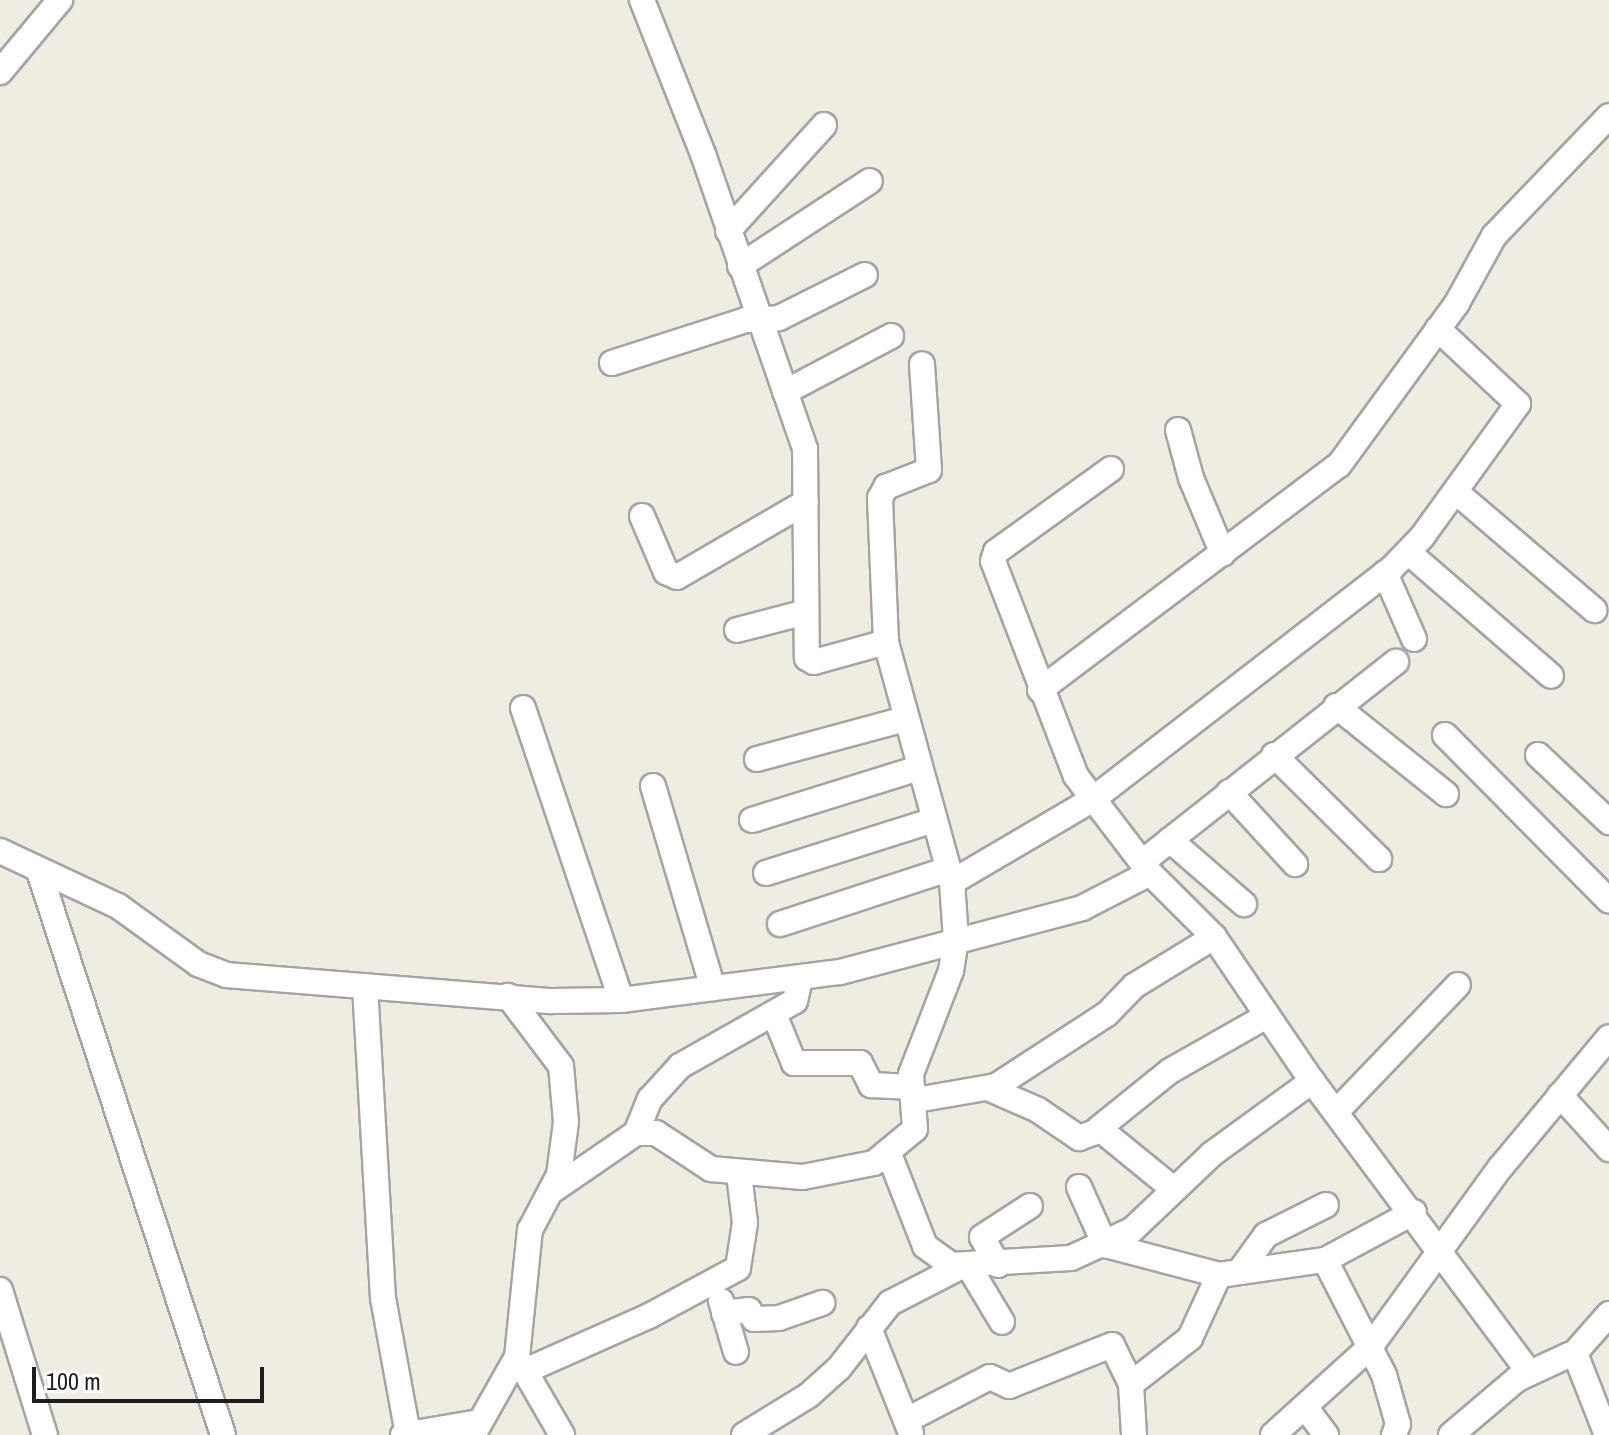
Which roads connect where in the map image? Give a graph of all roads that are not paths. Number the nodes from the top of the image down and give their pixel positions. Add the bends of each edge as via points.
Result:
1 (60, 0) edge
2 (642, 0) edge
3 (0, 72) edge
4 (1609, 116) edge
5 (824, 125) dead end
6 (870, 181) dead end
7 (728, 231) junction
8 (740, 266) junction
9 (865, 275) dead end
10 (757, 317) junction
11 (1438, 329) junction
12 (891, 336) dead end
13 (612, 363) dead end
14 (922, 364) dead end
15 (785, 392) junction
16 (1178, 430) dead end
17 (1111, 469) dead end
18 (1456, 492) junction
19 (806, 502) junction
20 (642, 516) dead end
21 (1408, 552) junction
22 (1223, 554) junction
23 (1385, 573) junction
24 (1594, 610) dead end
25 (806, 612) junction
26 (737, 630) dead end
27 (1414, 639) dead end
28 (886, 642) junction
29 (1396, 662) dead end
30 (1551, 676) dead end
31 (1040, 690) junction
32 (1336, 706) junction
33 (523, 708) dead end
34 (905, 719) junction
35 (1445, 735) dead end
36 (1274, 755) junction
37 (1538, 755) dead end
38 (757, 759) dead end
39 (919, 768) junction
40 (653, 786) dead end
41 (1229, 792) junction
42 (1446, 794) dead end
43 (1092, 800) junction
44 (752, 820) dead end
45 (934, 820) junction
46 (1609, 822) edge
47 (1170, 840) junction
48 (1379, 859) dead end
49 (3, 860) edge
50 (1295, 864) dead end
51 (1147, 866) junction
52 (39, 871) junction
53 (766, 873) dead end
54 (950, 875) junction
55 (1609, 901) edge
56 (1244, 904) dead end
57 (780, 924) dead end
58 (1214, 937) junction
59 (956, 940) junction
60 (800, 979) junction
61 (1458, 985) dead end
62 (365, 986) junction
63 (713, 988) junction
64 (508, 996) junction
65 (621, 1000) junction
66 (774, 1014) junction
67 (1267, 1016) junction
68 (1609, 1038) edge
69 (1312, 1081) junction
70 (990, 1089) junction
71 (914, 1094) junction
72 (1560, 1095) junction
73 (1336, 1112) junction
74 (1098, 1129) junction
75 (636, 1133) junction
76 (1609, 1149) edge
77 (889, 1154) junction
78 (739, 1174) junction
79 (1079, 1187) dead end
80 (1172, 1188) junction
81 (553, 1190) junction
82 (1326, 1205) dead end
83 (1030, 1206) dead end
84 (1414, 1212) junction
85 (1105, 1245) junction
86 (1441, 1251) junction
87 (1325, 1260) junction
88 (998, 1265) junction
89 (964, 1268) junction
90 (1229, 1274) junction
91 (715, 1281) junction
92 (0, 1290) edge
93 (822, 1303) dead end
94 (724, 1313) junction
95 (1609, 1314) edge
96 (1002, 1322) dead end
97 (869, 1328) junction
98 (1371, 1346) junction
99 (736, 1352) dead end
100 (1572, 1356) junction
101 (521, 1364) junction
102 (1530, 1373) junction
103 (1131, 1384) junction
104 (1305, 1407) junction
105 (1605, 1417) edge
106 (909, 1427) edge
107 (476, 1428) edge
108 (405, 1434) edge
109 (45, 1435) edge
110 (223, 1435) edge
111 (562, 1435) edge
112 (744, 1435) edge
113 (1134, 1435) edge
114 (1273, 1435) edge
115 (1326, 1435) edge
116 (1394, 1435) edge
117 (1451, 1435) edge

1 - 3 street
2 - 7 street
4 - 11 street via 1494,236
5 - 7 street
6 - 8 street
7 - 8 street
8 - 10 street
9 - 10 street via 779,318
10 - 13 street
10 - 15 street
11 - 18 street via 1518,404
11 - 22 street via 1339,465
12 - 15 street
14 - 28 street via 930,464 923,474 886,487 880,498
15 - 19 street via 805,449
16 - 22 street via 1191,478
17 - 31 street via 993,556
18 - 21 street
18 - 24 street
19 - 20 street via 677,577 666,572
19 - 25 street
21 - 23 street
21 - 30 street
22 - 31 street
23 - 27 street
23 - 43 street
25 - 26 street
25 - 28 street via 809,661
28 - 34 street
29 - 32 street
31 - 43 street
32 - 36 street
32 - 42 street
33 - 65 street
34 - 38 street
34 - 39 street
35 - 55 street
36 - 41 street
36 - 48 street
37 - 46 street
39 - 44 street
39 - 45 street
40 - 63 street
41 - 47 street
41 - 50 street
43 - 51 street
43 - 54 street
45 - 53 street
45 - 54 street
47 - 51 street
47 - 56 street
49 - 52 street
51 - 58 street
51 - 59 street via 1082,908
52 - 62 street via 118,906 210,970
52 - 110 street
54 - 57 street
54 - 59 street
58 - 67 street
58 - 70 street via 1134,986 1107,1014
59 - 60 street
59 - 71 street via 951,971 914,1064
60 - 63 street
60 - 66 street via 798,998
61 - 73 street
62 - 64 street
62 - 108 street via 383,1298
63 - 65 street
64 - 65 street
64 - 81 street via 561,1066 566,1122
66 - 71 street via 791,1061 816,1066 860,1063 871,1085
66 - 75 street via 680,1066 650,1099
67 - 69 street
67 - 74 street via 1182,1062
68 - 72 street
69 - 73 street
69 - 80 street
70 - 71 street
70 - 74 street via 1038,1110 1079,1138
71 - 77 street via 915,1129
72 - 76 street
72 - 86 street
73 - 84 street
74 - 80 street
75 - 78 street via 656,1133 701,1167
75 - 81 street
77 - 78 street via 859,1169 824,1176
77 - 89 street via 925,1246
78 - 91 street via 745,1211 741,1262
79 - 85 street
80 - 85 street via 1141,1223
81 - 101 street via 530,1230
82 - 90 street via 1266,1235
83 - 88 street via 982,1237
84 - 86 street
84 - 87 street
85 - 88 street via 1071,1258
85 - 90 street
86 - 98 street
86 - 102 street
87 - 90 street
87 - 98 street
88 - 89 street
89 - 96 street
89 - 97 street via 901,1295
90 - 103 street via 1190,1338
91 - 94 street
91 - 101 street
92 - 109 street
93 - 94 street via 779,1318 754,1319 749,1310
94 - 99 street
95 - 100 street
97 - 106 street
97 - 112 street via 845,1362 809,1395
98 - 104 street
98 - 116 street via 1398,1420
100 - 102 street
100 - 105 street
101 - 107 street
101 - 111 street
102 - 117 street
103 - 106 street via 1112,1345 1009,1386 990,1377
103 - 113 street
104 - 114 street
104 - 115 street
107 - 108 street

